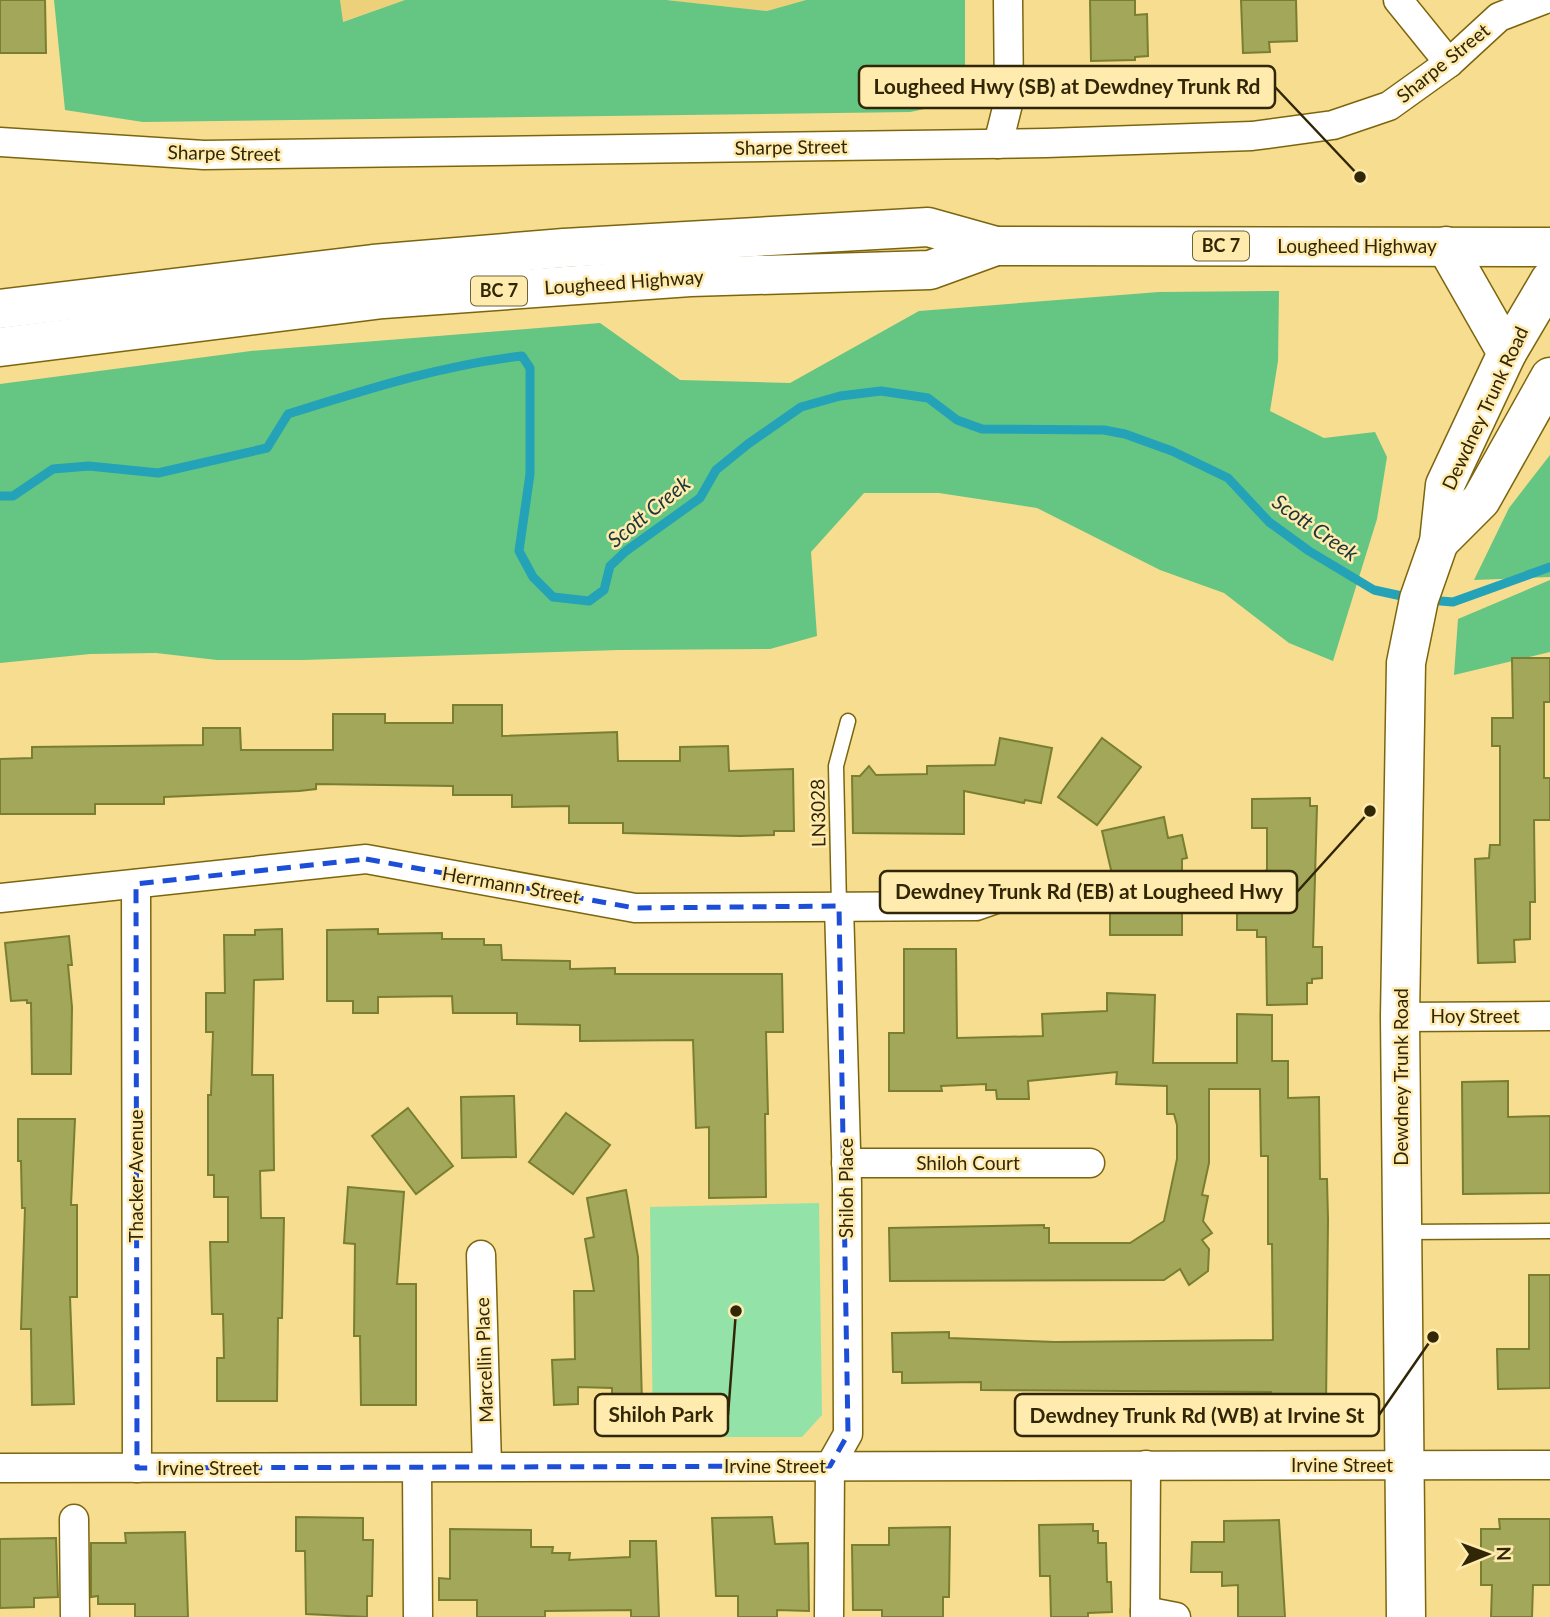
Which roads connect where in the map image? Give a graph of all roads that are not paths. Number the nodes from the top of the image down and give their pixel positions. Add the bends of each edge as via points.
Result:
1 (1008, 0) edge
2 (1398, 0) edge
3 (1543, 0) edge
4 (1448, 63) junction
5 (0, 142) edge
6 (998, 144) junction
7 (996, 246) junction
8 (1446, 246) junction
9 (1550, 247) edge
10 (1550, 280) edge
11 (0, 309) edge
12 (0, 348) edge
13 (1507, 353) junction
14 (1550, 377) edge
15 (1437, 547) junction
16 (848, 721) dead end
17 (136, 884) junction
18 (1022, 890) dead end
19 (0, 898) edge
20 (839, 906) junction
21 (1550, 1016) edge
22 (1400, 1017) junction
23 (846, 1163) junction
24 (1090, 1163) dead end
25 (1550, 1231) edge
26 (1402, 1232) junction
27 (481, 1255) dead end
28 (487, 1465) junction
29 (1146, 1465) junction
30 (1405, 1465) junction
31 (1550, 1465) edge
32 (830, 1466) junction
33 (0, 1468) edge
34 (136, 1468) junction
35 (417, 1468) junction
36 (74, 1519) dead end
37 (1145, 1614) edge
38 (75, 1617) edge
39 (418, 1617) edge
40 (829, 1617) edge
41 (1176, 1617) edge
42 (1406, 1617) edge

1 - 6 street via 1009,100
2 - 4 street
3 - 4 street, Sharpe Street via 1499,17
4 - 6 street, Sharpe Street via 1389,106 1333,125 1203,140
5 - 6 street, Sharpe Street via 204,155
7 - 8 main road, Lougheed Highway / BC 7
7 - 11 main road, Lougheed Highway / BC 7 via 928,227 564,248 373,264
7 - 12 main road, Lougheed Highway / BC 7 via 930,270 690,277 383,299
8 - 9 main road, Lougheed Highway / BC 7
8 - 13 main road
10 - 13 main road, Dewdney Trunk Road
13 - 15 main road, Dewdney Trunk Road via 1444,485
14 - 15 main road, Dewdney Trunk Road via 1481,500
15 - 22 main road, Dewdney Trunk Road via 1419,599 1403,703
16 - 20 lane, LN3028 via 836,766
17 - 19 street, Herrmann Street
17 - 20 street, Herrmann Street via 366,859 635,908
17 - 34 street, Thacker Avenue
18 - 20 street, Herrmann Street via 976,906
20 - 23 street, Shiloh Place
21 - 22 street, Hoy Street
22 - 26 main road, Dewdney Trunk Road
23 - 24 street, Shiloh Court
23 - 32 street, Shiloh Place via 848,1434
25 - 26 lane
26 - 30 main road, Dewdney Trunk Road
27 - 28 street, Marcellin Place
28 - 32 street, Irvine Street
28 - 35 street, Irvine Street
29 - 30 street, Irvine Street
29 - 32 street, Irvine Street
29 - 37 street
30 - 31 street, Irvine Street
30 - 42 main road, Dewdney Trunk Road
32 - 40 street
33 - 34 street, Irvine Street
34 - 35 street, Irvine Street
35 - 39 street
36 - 38 street
37 - 41 street

